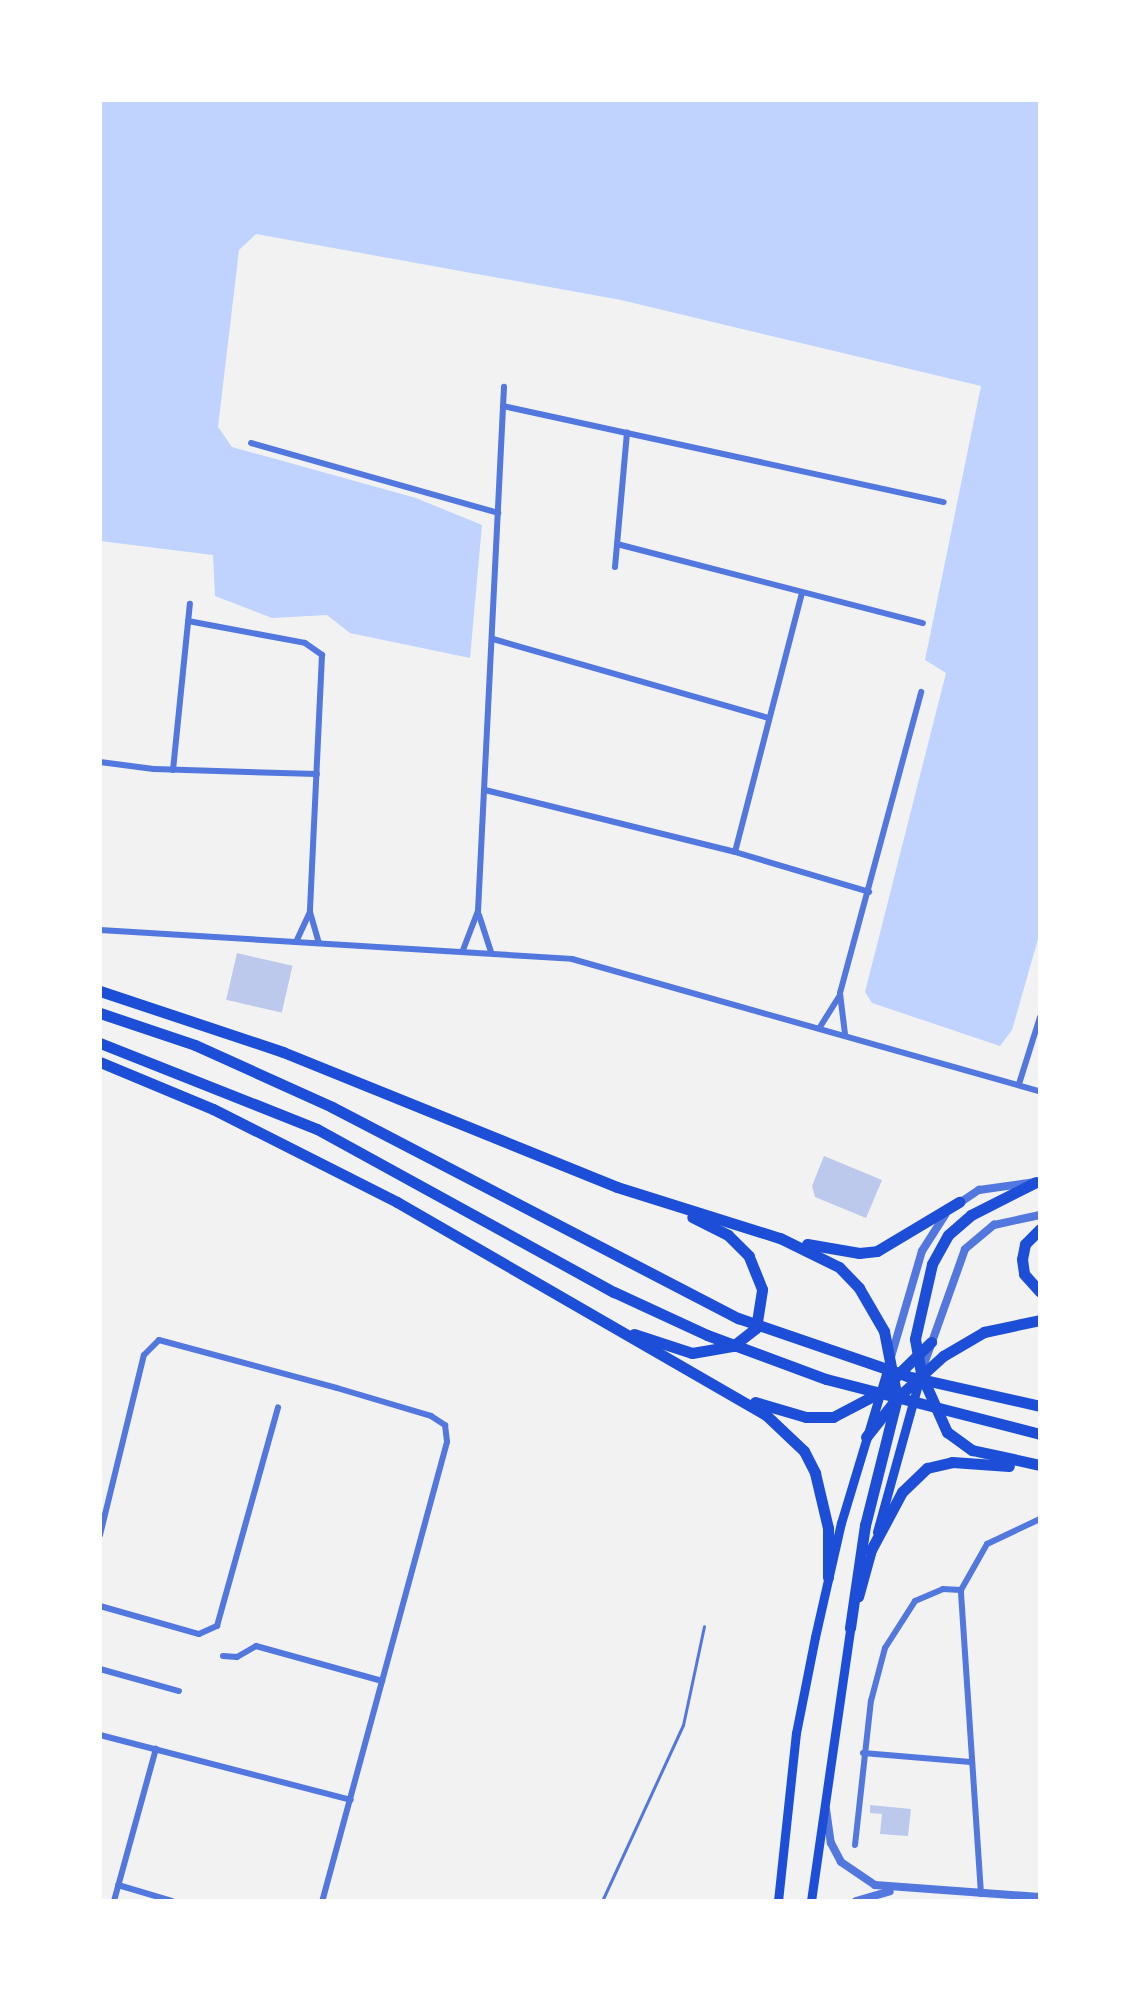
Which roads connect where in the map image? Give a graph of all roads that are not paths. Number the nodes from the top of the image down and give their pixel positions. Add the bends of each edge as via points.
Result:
1 (504, 387) dead end
2 (503, 406) junction
3 (627, 433) junction
4 (251, 443) dead end
5 (944, 502) dead end
6 (498, 513) junction
7 (617, 544) junction
8 (615, 567) dead end
9 (802, 592) junction
10 (190, 604) dead end
11 (188, 621) junction
12 (923, 623) dead end
13 (493, 639) junction
14 (921, 692) dead end
15 (769, 718) junction
16 (100, 762) edge
17 (173, 770) junction
18 (317, 774) junction
19 (485, 790) junction
20 (735, 852) junction
21 (869, 892) junction
22 (478, 911) junction
23 (310, 912) junction
24 (100, 930) edge
25 (296, 942) junction
26 (319, 943) junction
27 (463, 950) junction
28 (491, 951) junction
29 (100, 991) edge
30 (840, 993) junction
31 (100, 1013) edge
32 (1040, 1017) edge
33 (820, 1027) junction
34 (845, 1034) junction
35 (100, 1043) edge
36 (100, 1062) edge
37 (1019, 1084) junction
38 (1040, 1091) edge
39 (1038, 1182) edge
40 (959, 1202) junction
41 (667, 1203) junction
42 (1040, 1215) edge
43 (1040, 1229) edge
44 (780, 1238) junction
45 (1040, 1292) edge
46 (586, 1312) junction
47 (1040, 1320) edge
48 (931, 1342) junction
49 (917, 1354) junction
50 (891, 1357) junction
51 (921, 1374) junction
52 (896, 1376) junction
53 (728, 1393) junction
54 (879, 1393) junction
55 (897, 1398) junction
56 (1040, 1406) edge
57 (278, 1407) dead end
58 (1040, 1434) edge
59 (866, 1437) junction
60 (1040, 1467) edge
61 (1040, 1519) edge
62 (100, 1535) edge
63 (871, 1550) junction
64 (828, 1577) junction
65 (961, 1590) junction
66 (100, 1606) edge
67 (704, 1626) dead end
68 (850, 1628) junction
69 (223, 1656) dead end
70 (100, 1669) edge
71 (382, 1681) junction
72 (179, 1691) dead end
73 (100, 1736) edge
74 (156, 1749) junction
75 (863, 1753) junction
76 (971, 1762) junction
77 (351, 1800) junction
78 (825, 1801) junction
79 (855, 1845) dead end
80 (118, 1885) junction
81 (895, 1889) junction
82 (981, 1894) junction
83 (1040, 1897) edge
84 (114, 1901) edge
85 (172, 1901) edge
86 (322, 1901) edge
87 (602, 1901) edge
88 (778, 1901) edge
89 (811, 1901) edge
90 (856, 1901) edge

1 - 2 street
2 - 3 street
2 - 6 street
3 - 5 street
3 - 7 street
4 - 6 street
6 - 13 street
7 - 8 street
7 - 9 street
9 - 12 street
9 - 15 street
10 - 11 street
11 - 17 street
11 - 18 street via 317,649 323,662
13 - 15 street
13 - 19 street
14 - 21 street
15 - 20 street
16 - 17 street
17 - 18 street
18 - 23 street
19 - 20 street
19 - 22 street
20 - 21 street
21 - 30 street
22 - 27 street
22 - 28 street
23 - 25 street
23 - 26 street
24 - 25 street
25 - 26 street
26 - 27 street
27 - 28 street
28 - 33 street via 572,959
29 - 41 highway via 212,1026
30 - 33 street
30 - 34 street
31 - 56 highway via 195,1045 332,1107 661,1282 827,1351
32 - 37 street
33 - 34 street
34 - 37 street
35 - 58 highway via 317,1129 652,1309 826,1379
36 - 46 highway via 213,1109 397,1202
37 - 38 street
39 - 40 street via 1005,1182
39 - 49 highway via 971,1215 948,1235 932,1264 916,1315
40 - 44 highway via 877,1251 848,1252
40 - 50 street via 937,1222 922,1251
41 - 44 highway
41 - 46 highway via 728,1235 749,1256 762,1289 756,1328 733,1346 692,1353 657,1345
42 - 48 street via 994,1225 965,1249
43 - 45 highway via 1025,1244 1022,1259 1024,1274
44 - 50 highway via 839,1267 872,1309
46 - 53 highway
47 - 51 highway via 984,1332
48 - 49 highway
48 - 51 street
49 - 51 highway
49 - 52 highway
50 - 52 highway
50 - 54 main road
51 - 55 highway
51 - 60 highway via 938,1419 957,1441
51 - 63 main road
52 - 54 highway
52 - 55 highway
53 - 54 highway via 819,1417 859,1408
53 - 64 highway via 777,1424 810,1462 828,1528
54 - 59 main road
55 - 59 highway
55 - 68 highway via 865,1525
57 - 66 street via 217,1626 199,1634
59 - 64 main road
60 - 63 highway via 952,1462 927,1468 902,1492
61 - 65 street via 987,1544
62 - 71 street via 144,1355 159,1340 439,1419 447,1442
63 - 68 main road
64 - 88 main road via 796,1733
65 - 75 street via 923,1596 903,1614 875,1683
65 - 76 street
67 - 87 lane via 683,1725
68 - 78 main road
69 - 71 street via 237,1657 256,1646
70 - 72 street
71 - 77 street
73 - 74 street
74 - 77 street
74 - 80 street
75 - 76 street
75 - 79 street
76 - 82 street
77 - 86 street
78 - 81 street via 831,1843 841,1862 861,1878
78 - 89 main road
80 - 84 street
80 - 85 street
81 - 82 street
81 - 90 street
82 - 83 street

